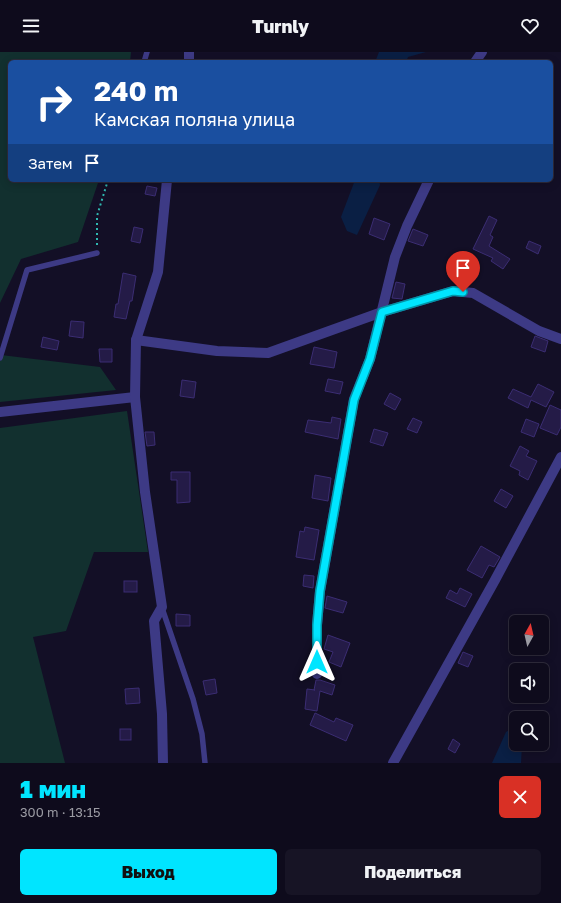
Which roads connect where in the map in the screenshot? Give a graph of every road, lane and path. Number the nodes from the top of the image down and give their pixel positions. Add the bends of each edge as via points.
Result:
1 (107, 182) edge
2 (167, 182) edge
3 (428, 182) edge
4 (97, 253) joint
5 (382, 312) junction
6 (561, 339) edge
7 (136, 340) junction
8 (0, 358) edge
9 (135, 397) junction
10 (0, 412) edge
11 (561, 457) edge
12 (162, 607) junction
13 (317, 674) dead end
14 (163, 763) edge
15 (205, 763) edge
16 (392, 763) edge

1 - 4 path via 97,216
2 - 7 street via 158,272
3 - 5 street via 395,257
4 - 8 lane via 26,270
5 - 6 street via 453,291 473,293 539,331
5 - 7 street via 268,353 217,351
5 - 13 street via 370,359 354,400 320,591
7 - 9 street
9 - 10 street
9 - 12 street via 145,492
11 - 16 street
12 - 14 street via 154,621 162,714
12 - 15 lane via 193,699 202,734

